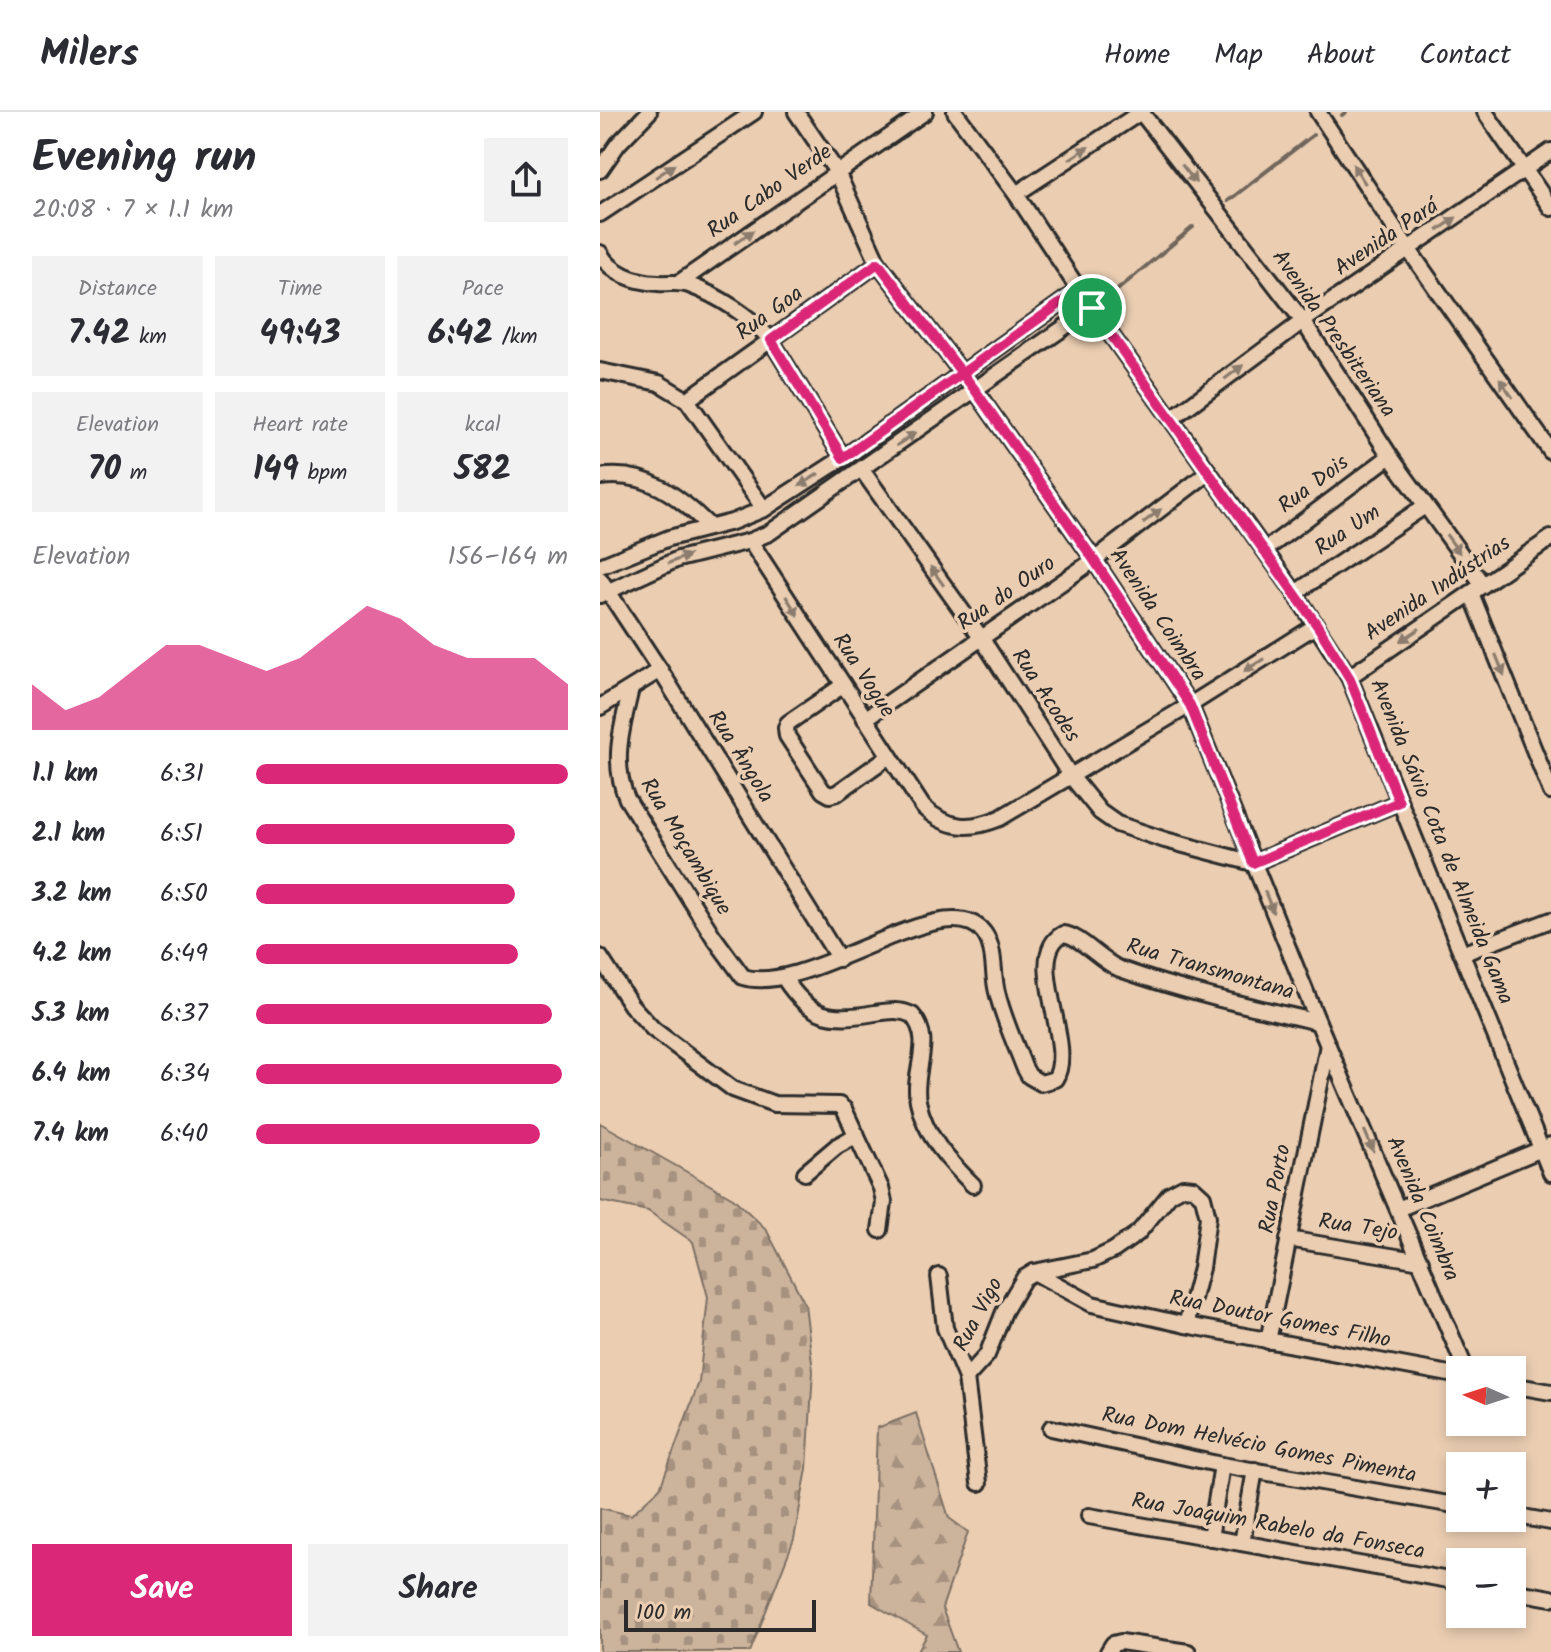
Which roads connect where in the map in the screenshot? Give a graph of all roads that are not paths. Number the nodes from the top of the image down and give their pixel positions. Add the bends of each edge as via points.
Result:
1 (649, 112) edge
2 (754, 112) edge
3 (796, 112) edge
4 (925, 112) edge
5 (955, 112) edge
6 (1141, 112) edge
7 (1318, 112) edge
8 (1485, 112) edge
9 (1551, 151) edge
10 (600, 170) edge
11 (1524, 170) junction
12 (837, 172) junction
13 (1016, 194) junction
14 (1551, 208) edge
15 (600, 214) edge
16 (1409, 250) junction
17 (600, 253) edge
18 (878, 263) junction
19 (680, 282) junction
20 (1079, 290) junction
21 (1092, 308) junction
22 (1303, 321) junction
23 (771, 340) junction
24 (600, 371) edge
25 (962, 373) junction
26 (975, 390) junction
27 (687, 400) junction
28 (1171, 419) junction
29 (1551, 452) edge
30 (1390, 456) junction
31 (843, 458) junction
32 (862, 470) junction
33 (1209, 472) junction
34 (600, 477) edge
35 (1425, 506) junction
36 (764, 509) junction
37 (710, 527) junction
38 (1551, 538) edge
39 (750, 541) junction
40 (1265, 550) junction
41 (1094, 560) junction
42 (600, 566) edge
43 (603, 588) edge
44 (1477, 589) junction
45 (1295, 593) junction
46 (1317, 625) junction
47 (982, 639) junction
48 (660, 670) junction
49 (1349, 677) junction
50 (842, 686) junction
51 (631, 689) junction
52 (1190, 705) junction
53 (600, 707) edge
54 (865, 719) junction
55 (889, 756) junction
56 (1070, 775) junction
57 (1551, 792) edge
58 (1399, 802) junction
59 (1253, 863) junction
60 (1551, 920) edge
61 (1464, 953) junction
62 (600, 957) edge
63 (839, 959) junction
64 (784, 978) junction
65 (1318, 1022) junction
66 (1328, 1045) junction
67 (857, 1135) junction
68 (1546, 1148) edge
69 (805, 1173) dead end
70 (1551, 1173) edge
71 (973, 1185) dead end
72 (1398, 1209) junction
73 (880, 1230) dead end
74 (1288, 1239) junction
75 (1421, 1261) junction
76 (1034, 1272) junction
77 (939, 1276) dead end
78 (1186, 1325) junction
79 (1268, 1341) junction
80 (1460, 1356) edge
81 (1446, 1373) edge
82 (966, 1378) junction
83 (1526, 1388) edge
84 (1551, 1392) edge
85 (1051, 1428) dead end
86 (1222, 1465) junction
87 (1255, 1470) junction
88 (979, 1483) dead end
89 (1446, 1504) edge
90 (1089, 1516) dead end
91 (1526, 1518) edge
92 (1551, 1522) edge
93 (1210, 1538) junction
94 (1242, 1543) junction
95 (1446, 1579) edge
96 (1526, 1594) edge
97 (1551, 1598) edge
98 (1108, 1652) edge
99 (1188, 1652) edge

1 - 10 street
15 -> 2 street
3 - 12 street, Avenida Coimbra
4 - 12 street, Rua Cabo Verde
5 - 13 street, Avenida Sávio Cota de Almeida Gama
13 -> 6 street
6 -> 22 street, Avenida Presbiteriana
16 -> 7 street
8 - 11 street
9 - 11 street, Avenida Pará
11 - 14 street
16 -> 11 street, Avenida Pará
12 - 18 street, Avenida Coimbra
19 -> 12 street, Rua Cabo Verde
13 - 20 street, Avenida Sávio Cota de Almeida Gama
16 - 22 street, Avenida Pará
29 -> 16 street
17 - 19 street via 621,274 640,281
18 - 23 street, Rua Goa
18 - 25 street, Avenida Coimbra
19 - 23 street via 745,316
20 - 21 street, Avenida Sávio Cota de Almeida Gama
20 - 25 street
21 - 26 street
21 - 28 street, Avenida Sávio Cota de Almeida Gama
28 -> 22 street, Avenida Pará
22 - 30 street, Avenida Presbiteriana
23 - 27 street, Rua Goa
23 - 31 street
24 - 27 street via 659,383
25 - 26 street, Avenida Coimbra
25 - 31 street
32 -> 26 street
26 - 41 street, Avenida Coimbra
27 - 36 street
28 - 33 street, Avenida Sávio Cota de Almeida Gama
30 - 35 street, Avenida Presbiteriana
30 - 40 street, Rua Dois
31 -> 36 street
32 - 39 street
47 -> 32 street, Rua Acodes
33 - 40 street, Avenida Sávio Cota de Almeida Gama
41 -> 33 street, Rua do Ouro
34 - 37 street via 620,474 647,481 684,503
35 -> 44 street, Avenida Presbiteriana
35 - 45 street, Rua Um
36 - 37 street
37 - 42 street
38 - 44 street, Avenida Indústrias
43 -> 39 street via 678,559
39 -> 50 street, Rua Vogue
40 - 45 street, Avenida Sávio Cota de Almeida Gama
41 - 47 street, Rua do Ouro
41 - 52 street, Avenida Coimbra
43 - 48 street, Rua Ângola
44 -> 49 street, Avenida Indústrias
44 -> 57 street, Avenida Presbiteriana
45 - 46 street, Avenida Sávio Cota de Almeida Gama
46 - 49 street, Avenida Sávio Cota de Almeida Gama
46 -> 52 street
47 - 54 street, Rua do Ouro
47 - 56 street, Rua Acodes
48 - 51 street
48 - 63 street, Rua Ângola
49 - 58 street, Avenida Sávio Cota de Almeida Gama
50 - 54 street, Rua Vogue
50 - 55 street via 786,728 823,791 837,793
51 - 53 street
51 - 64 street, Rua Moçambique via 618,747 627,799 737,971 753,980
52 - 56 street
52 - 59 street, Avenida Coimbra
54 - 55 street, Rua Vogue
55 - 56 street, Rua Vogue via 923,807 951,824 974,827 1000,818
56 - 59 street, Rua Acodes via 1117,824
58 - 59 street
58 - 61 street, Avenida Sávio Cota de Almeida Gama
59 -> 65 street, Avenida Coimbra
60 - 61 street
61 - 68 street, Avenida Sávio Cota de Almeida Gama
62 - 67 street via 646,1021 733,1089 791,1105 839,1105
63 - 64 street, Rua Moçambique
63 - 65 street, Rua Transmontana via 923,924 973,921 989,942 998,998 1024,1067 1041,1083 1055,1079 1060,1070 1048,973 1055,939 1063,934 1120,969
64 - 71 street via 807,1006 827,1016 895,1011 912,1015 923,1033 917,1097 923,1122
65 - 66 street, Avenida Coimbra
66 -> 72 street, Avenida Coimbra
66 - 74 street, Rua Porto
67 - 69 street
67 - 73 street via 883,1195
68 - 70 street, Avenida Sávio Cota de Almeida Gama
68 - 72 street
72 - 75 street, Avenida Coimbra
74 - 75 street, Rua Tejo
74 - 79 street, Rua Porto
75 - 80 street, Avenida Coimbra
76 - 78 street, Rua Doutor Gomes Filho via 1092,1304
76 - 78 street, Rua Vigo via 1093,1260 1114,1250 1147,1224 1170,1194 1193,1188 1203,1197 1208,1217
76 - 82 street, Rua Vigo via 1015,1290 987,1355
77 - 82 street via 945,1328
78 - 79 street, Rua Doutor Gomes Filho
79 - 81 street, Rua Doutor Gomes Filho
82 - 88 street
83 - 84 street
85 - 86 street, Rua Dom Helvécio Gomes Pimenta
86 - 87 street, Rua Dom Helvécio Gomes Pimenta
86 - 93 street
87 - 89 street, Rua Dom Helvécio Gomes Pimenta
87 - 94 street
90 - 93 street, Rua Joaquim Rabelo da Fonseca
91 - 92 street
93 - 94 street, Rua Joaquim Rabelo da Fonseca
94 - 95 street, Rua Joaquim Rabelo da Fonseca
96 - 97 street
98 - 99 street via 1121,1642

